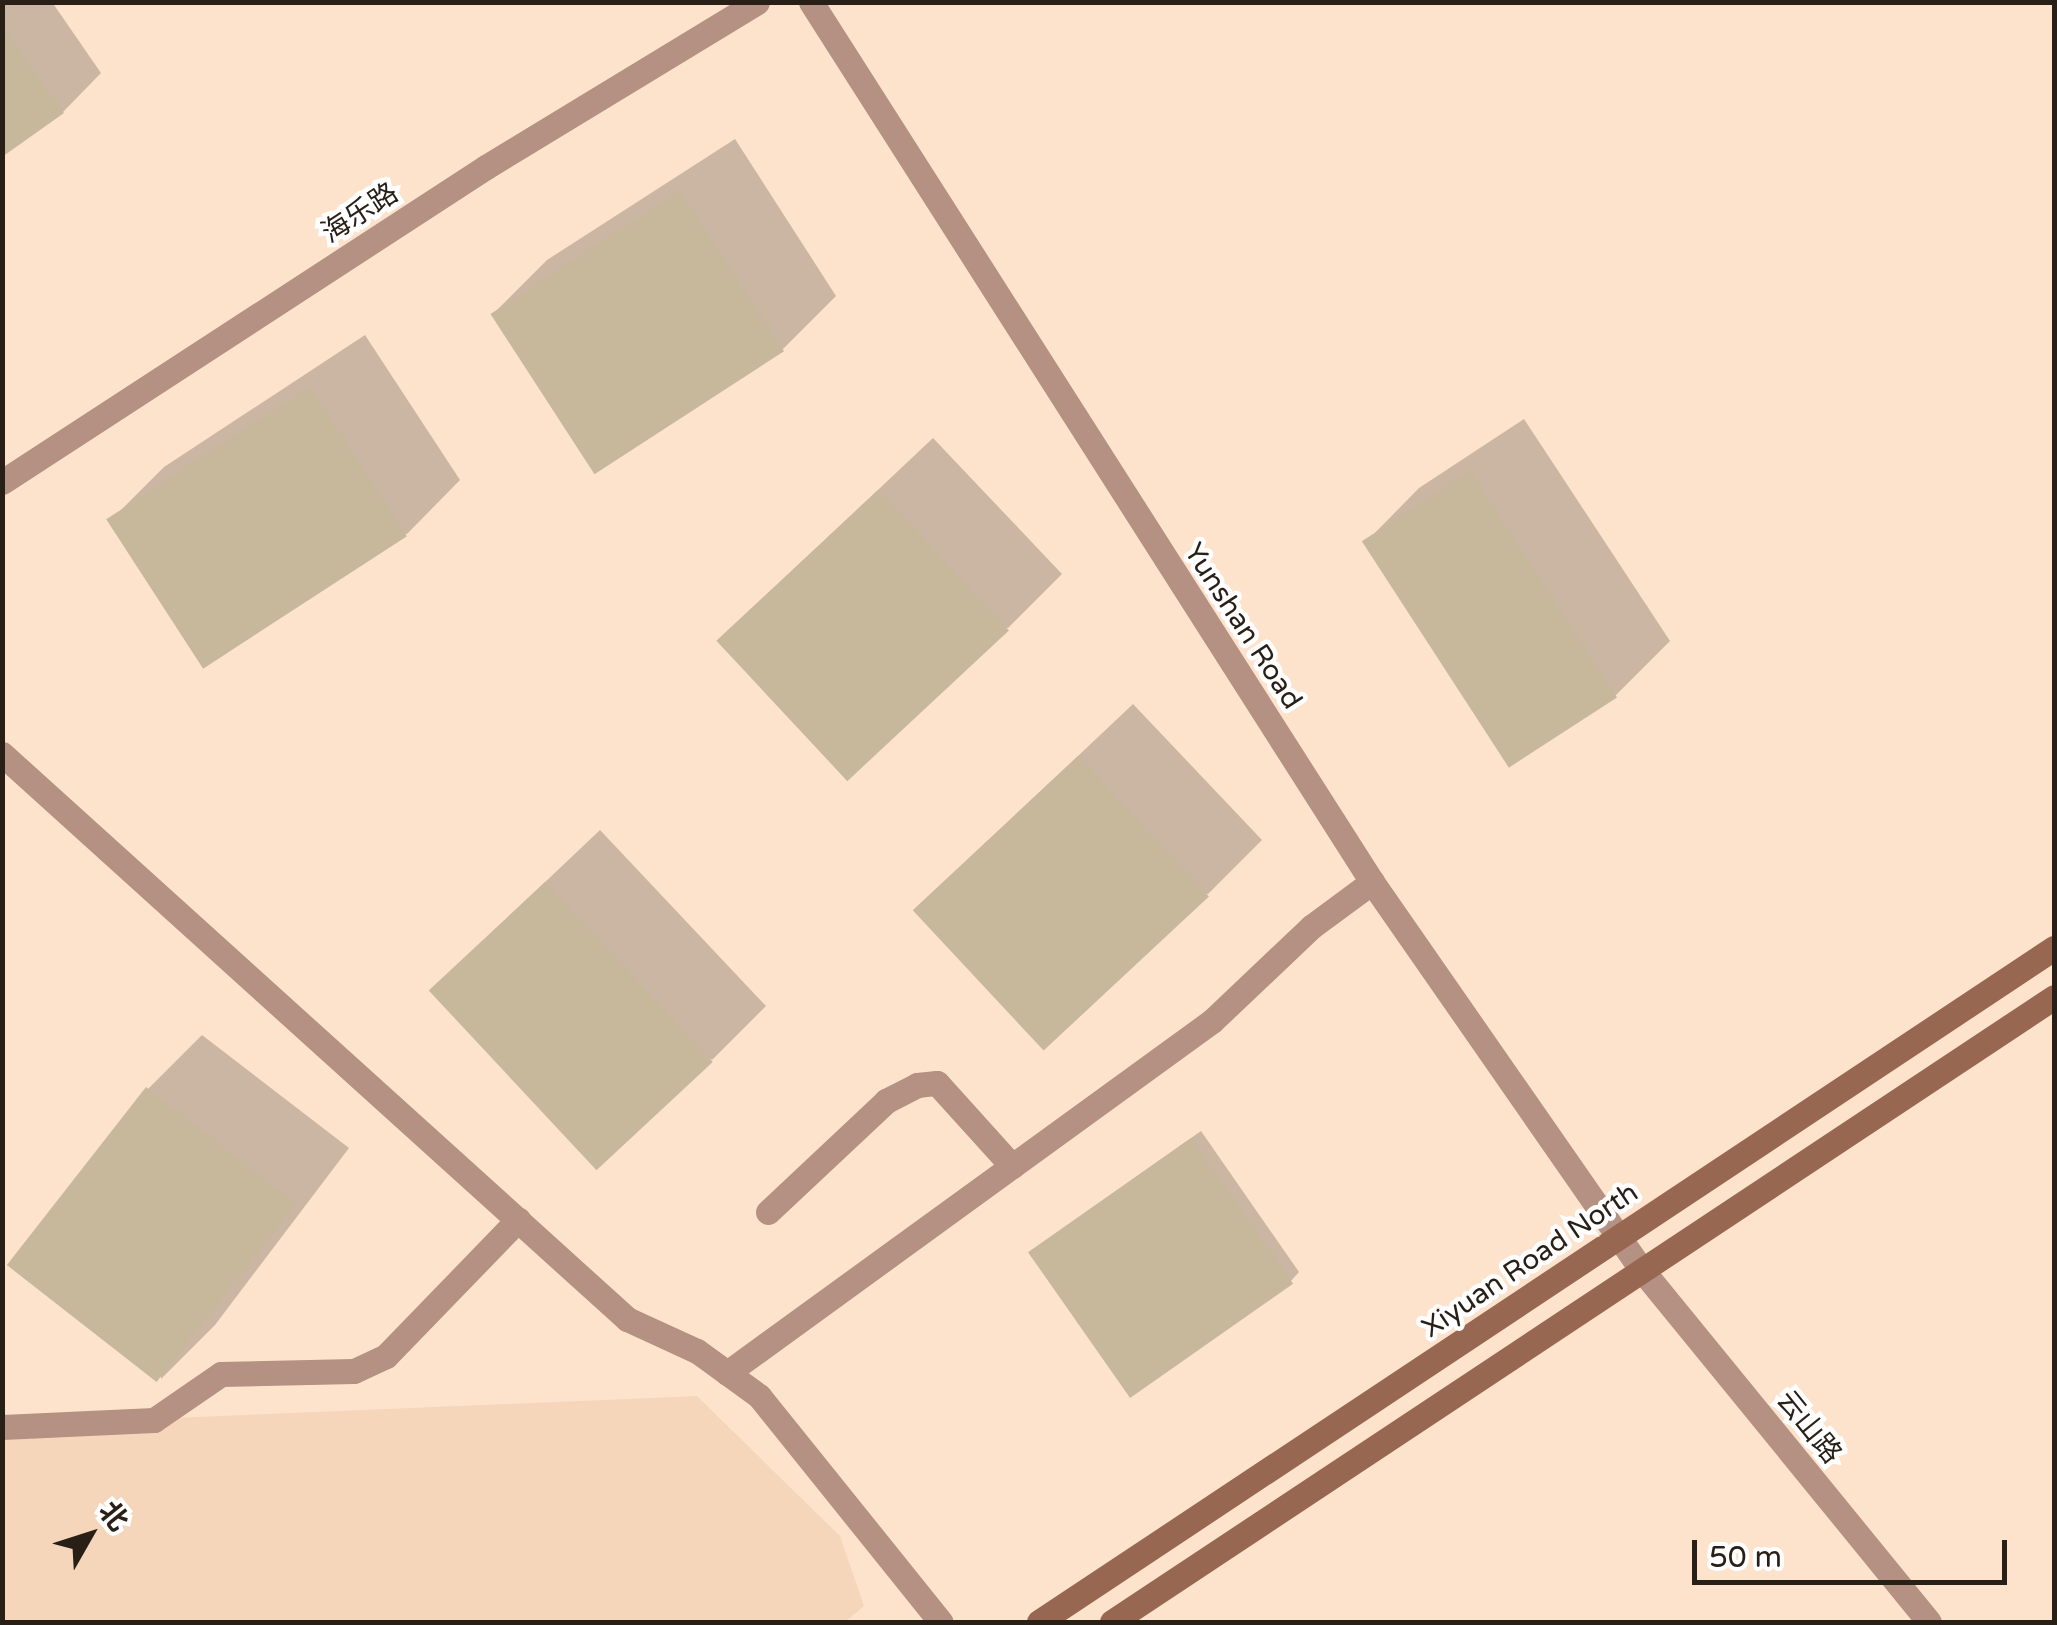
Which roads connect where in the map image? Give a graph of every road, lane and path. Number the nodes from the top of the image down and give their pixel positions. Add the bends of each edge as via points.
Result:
1 (756, 2) edge
2 (810, 2) edge
3 (2, 482) edge
4 (2, 754) edge
5 (1372, 882) junction
6 (2054, 948) edge
7 (2054, 998) edge
8 (1012, 1166) junction
9 (768, 1212) dead end
10 (518, 1220) junction
11 (1619, 1236) junction
12 (1642, 1270) junction
13 (727, 1373) junction
14 (2, 1427) edge
15 (941, 1622) edge
16 (1039, 1622) edge
17 (1112, 1622) edge
18 (1929, 1622) edge

1 - 3 street, 海乐路 via 486,167
2 - 5 street, Yunshan Road
4 - 10 street
5 - 8 street via 1311,928 1212,1021
5 - 11 street, Yunshan Road
6 - 11 main road, Xiyuan Road North
7 - 12 main road
8 - 9 street via 937,1083 917,1086 886,1101
8 - 13 street
10 - 13 street via 627,1319
10 - 14 street via 386,1356 354,1371 220,1374 154,1420
11 - 12 street, Yunshan Road
11 - 16 main road, Xiyuan Road North
12 - 17 main road
12 - 18 street, 云山路
13 - 15 street via 760,1396

